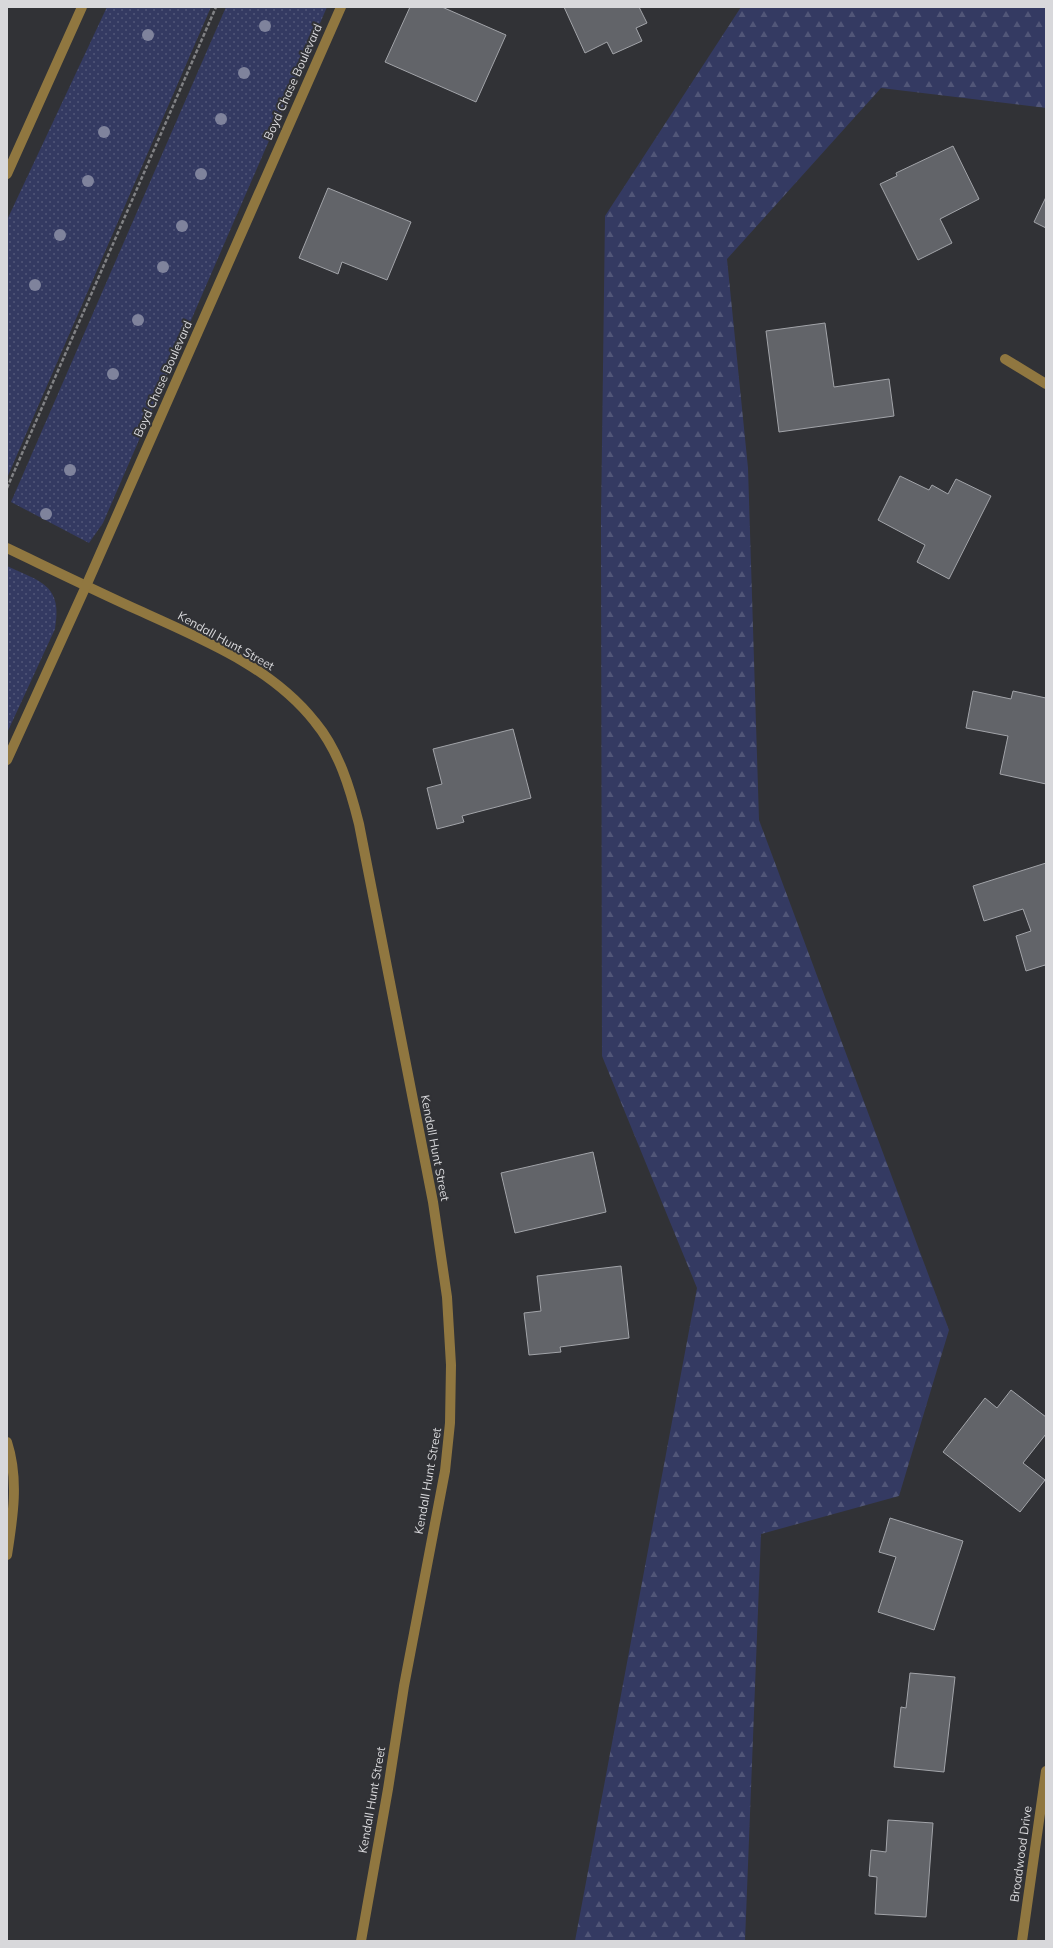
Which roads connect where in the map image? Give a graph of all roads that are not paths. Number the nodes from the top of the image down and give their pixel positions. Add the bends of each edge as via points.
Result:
1 (82, 7) edge
2 (341, 7) edge
3 (7, 174) edge
4 (1005, 359) dead end
5 (1046, 384) edge
6 (7, 548) edge
7 (86, 586) junction
8 (7, 760) edge
9 (7, 1442) edge
10 (7, 1555) edge
11 (1046, 1771) edge
12 (361, 1941) edge
13 (1022, 1941) edge

1 - 3 street
2 - 7 street, Boyd Chase Boulevard
4 - 5 street
6 - 7 street, Kendall Hunt Street
7 - 8 street, Boyd Chase Boulevard
7 - 12 street, Kendall Hunt Street via 201,639 259,671 290,694 316,723 336,756 350,788 362,839 433,1202 447,1297 451,1366 450,1423 445,1471 404,1686
9 - 10 street via 13,1460 15,1505
11 - 13 street, Broadwood Drive

